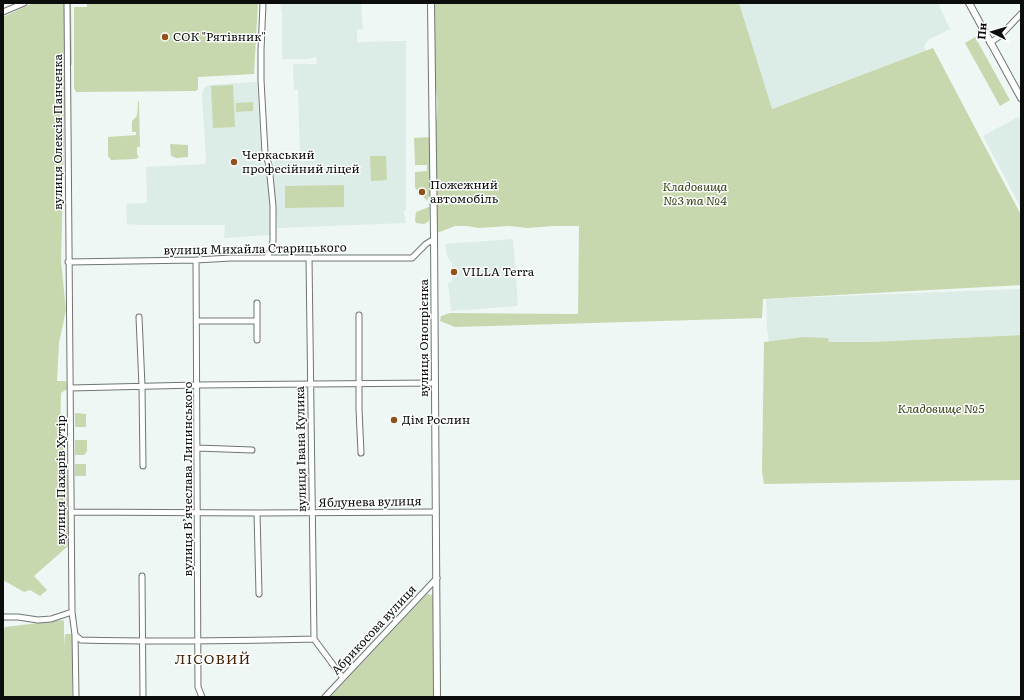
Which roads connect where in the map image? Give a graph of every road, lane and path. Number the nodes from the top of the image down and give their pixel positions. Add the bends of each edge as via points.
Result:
1 (24, 3) edge
2 (67, 3) edge
3 (263, 3) edge
4 (431, 3) edge
5 (969, 3) edge
6 (3, 12) edge
7 (1021, 14) edge
8 (990, 43) junction
9 (1021, 98) edge
10 (434, 239) junction
11 (267, 257) junction
12 (309, 258) junction
13 (196, 260) junction
14 (68, 262) junction
15 (257, 303) dead end
16 (359, 315) dead end
17 (139, 317) dead end
18 (197, 320) junction
19 (257, 321) junction
20 (257, 340) dead end
21 (435, 383) junction
22 (310, 384) junction
23 (358, 384) junction
24 (197, 385) junction
25 (142, 386) junction
26 (70, 388) junction
27 (197, 448) junction
28 (252, 450) dead end
29 (361, 453) dead end
30 (143, 466) dead end
31 (71, 512) junction
32 (197, 512) junction
33 (436, 512) junction
34 (257, 513) junction
35 (312, 513) junction
36 (142, 576) dead end
37 (437, 578) junction
38 (259, 594) dead end
39 (72, 612) junction
40 (3, 617) edge
41 (75, 635) junction
42 (314, 639) junction
43 (143, 642) junction
44 (199, 642) junction
45 (343, 678) junction
46 (76, 697) edge
47 (143, 697) edge
48 (202, 697) edge
49 (325, 697) edge
50 (437, 697) edge

1 - 6 street
2 - 14 street, вулиця Олексія Панченка
3 - 11 street via 261,80 265,153 269,165 273,206 273,241
4 - 10 main road, вулиця Онопрієнка
5 - 8 main road
7 - 8 street
8 - 9 main road
10 - 12 street, вулиця Михайла Старицького via 412,258
10 - 21 main road, вулиця Онопрієнка
11 - 12 street, вулиця Михайла Старицького
11 - 13 street, вулиця Михайла Старицького
12 - 22 street, вулиця Івана Кулика
13 - 14 street, вулиця Михайла Старицького
13 - 18 street, вулиця Вʼячеслава Липинського
14 - 26 street, вулиця Пахарів Хутір
15 - 19 street
16 - 23 street
17 - 25 street
18 - 19 street
18 - 24 street, вулиця Вʼячеслава Липинського
19 - 20 street
21 - 23 street
21 - 33 main road, вулиця Онопрієнка
22 - 23 street
22 - 24 street
22 - 35 street, вулиця Івана Кулика
23 - 29 street
24 - 25 street
24 - 27 street, вулиця Вʼячеслава Липинського
25 - 26 street
25 - 30 street
26 - 31 street, вулиця Пахарів Хутір
27 - 28 street
27 - 32 street, вулиця Вʼячеслава Липинського
31 - 32 street, Яблунева вулиця
31 - 39 street, вулиця Пахарів Хутір
32 - 34 street, Яблунева вулиця
32 - 44 street, вулиця Вʼячеслава Липинського
33 - 35 street, Яблунева вулиця
33 - 37 main road, вулиця Онопрієнка
34 - 35 street, Яблунева вулиця
34 - 38 street
35 - 42 street, вулиця Івана Кулика
36 - 43 street
37 - 45 street, Абрикосова вулиця
37 - 50 main road, вулиця Онопрієнка
39 - 40 street via 50,619
39 - 41 street, вулиця Пахарів Хутір
41 - 43 street via 81,640
41 - 46 street, вулиця Пахарів Хутір
42 - 44 street
42 - 45 street
43 - 44 street
43 - 47 street
44 - 48 street, вулиця Вʼячеслава Липинського via 198,687
45 - 49 street, Абрикосова вулиця

